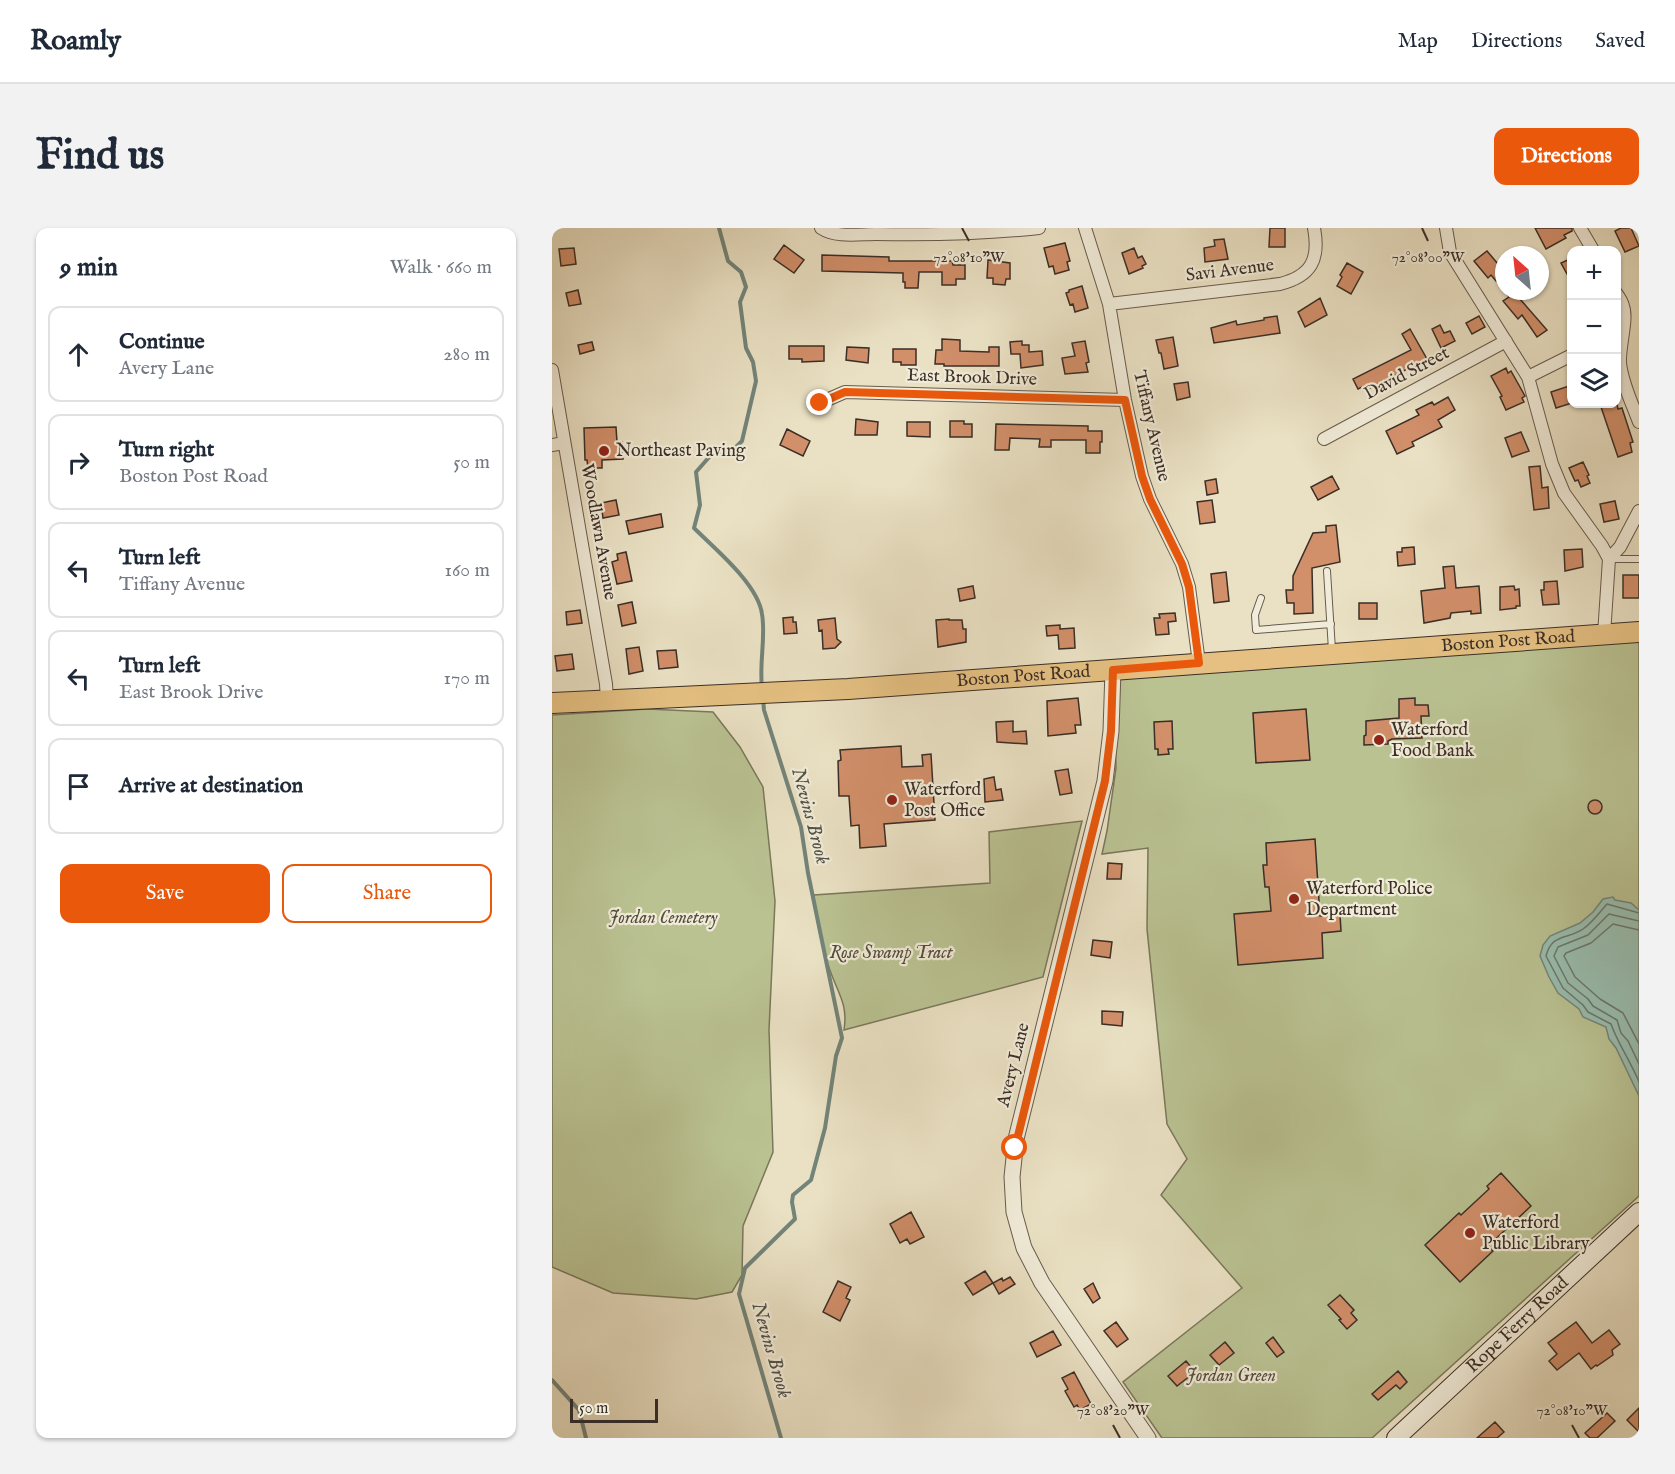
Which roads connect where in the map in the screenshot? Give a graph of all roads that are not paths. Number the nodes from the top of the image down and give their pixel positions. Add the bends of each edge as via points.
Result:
1 (821, 228) edge
2 (1039, 228) edge
3 (1085, 228) edge
4 (1314, 228) edge
5 (1446, 228) edge
6 (1580, 228) edge
7 (1591, 246) edge
8 (1621, 301) edge
9 (1109, 304) junction
10 (1621, 329) edge
11 (1506, 341) junction
12 (1620, 354) edge
13 (1567, 358) edge
14 (552, 370) edge
15 (1528, 377) junction
16 (1125, 400) junction
17 (820, 403) dead end
18 (1639, 422) edge
19 (1324, 439) dead end
20 (558, 444) edge
21 (1639, 511) edge
22 (1609, 559) junction
23 (1639, 559) edge
24 (1327, 571) dead end
25 (1261, 598) dead end
26 (1331, 624) junction
27 (1639, 632) edge
28 (1604, 635) junction
29 (1332, 654) junction
30 (1199, 663) junction
31 (1113, 670) junction
32 (607, 700) junction
33 (552, 703) edge
34 (1639, 1212) edge
35 (1148, 1438) edge
36 (1396, 1438) edge

1 - 2 street via 834,234 915,234
3 - 9 street, Tiffany Avenue
4 - 9 street, Savi Avenue via 1314,258 1308,272 1295,280
5 - 11 street via 1450,252
6 - 7 street
8 - 10 street via 1625,317
9 - 16 street, Tiffany Avenue
11 - 15 street
11 - 19 street, David Street
12 - 18 street
13 - 15 street
14 - 20 street, Woodlawn Avenue
15 - 22 street via 1564,493
16 - 17 street, East Brook Drive via 845,392
16 - 30 street, Tiffany Avenue via 1142,476 1189,587
20 - 32 street, Woodlawn Avenue
21 - 22 street
22 - 23 lane
22 - 28 street
24 - 26 lane
25 - 26 lane via 1256,630
26 - 29 lane
27 - 28 main road, Boston Post Road
28 - 29 main road, Boston Post Road
29 - 30 main road, Boston Post Road
30 - 31 main road, Boston Post Road
31 - 32 main road, Boston Post Road via 848,689
31 - 35 street, Avery Lane via 1105,781 1016,1139 1012,1177 1014,1212 1024,1248 1042,1283
32 - 33 main road, Boston Post Road
34 - 36 main road, Rope Ferry Road

